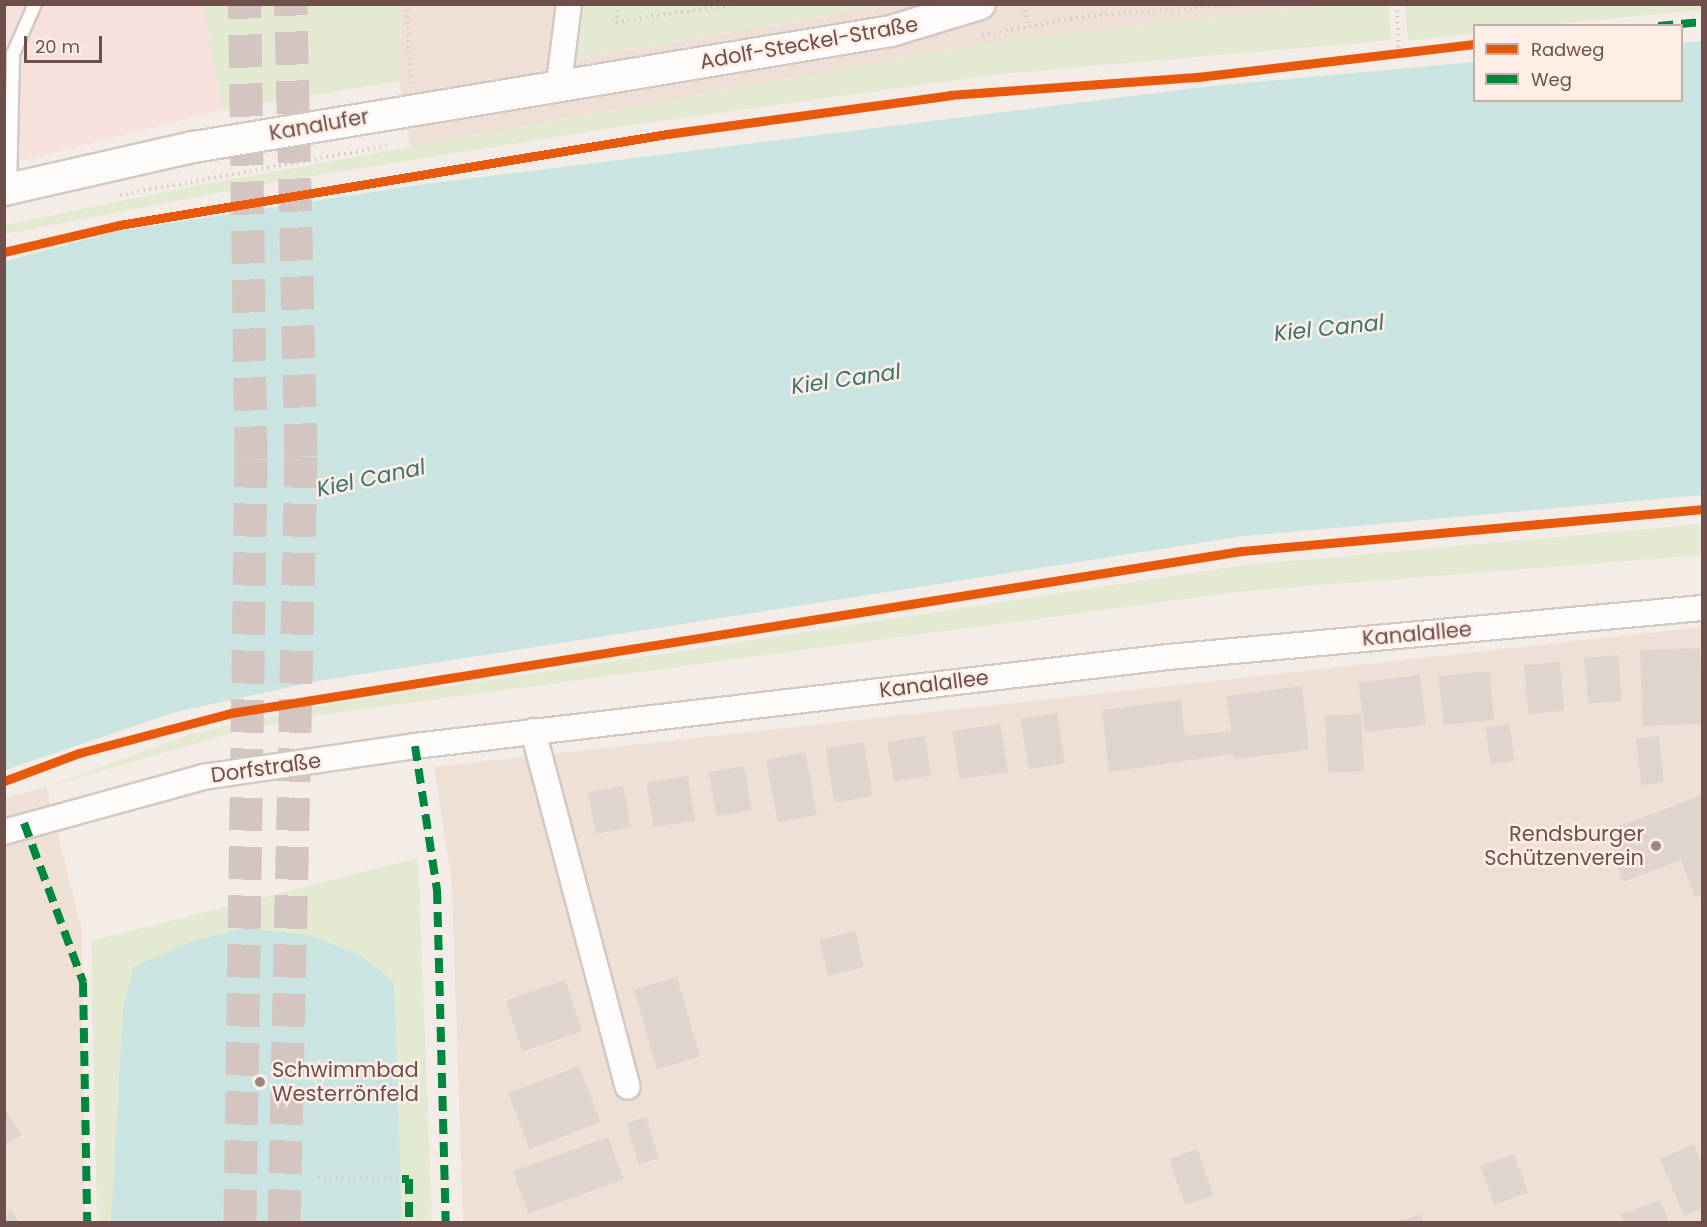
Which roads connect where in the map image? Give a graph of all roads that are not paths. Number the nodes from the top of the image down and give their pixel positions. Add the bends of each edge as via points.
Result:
1 (35, 4) edge
2 (568, 4) edge
3 (980, 4) edge
4 (9, 53) edge
5 (636, 71) joint
6 (559, 83) junction
7 (7, 190) edge
8 (1702, 608) edge
9 (533, 731) junction
10 (4, 832) edge
11 (628, 1087) dead end

1 - 4 lane
2 - 6 street
3 - 5 street, Adolf-Steckel-Straße via 891,31
4 - 7 lane
5 - 6 street, Kanalufer
6 - 7 street, Kanalufer via 194,147
8 - 9 street, Kanalallee via 1168,657
9 - 10 street, Dorfstraße via 203,777
9 - 11 street

